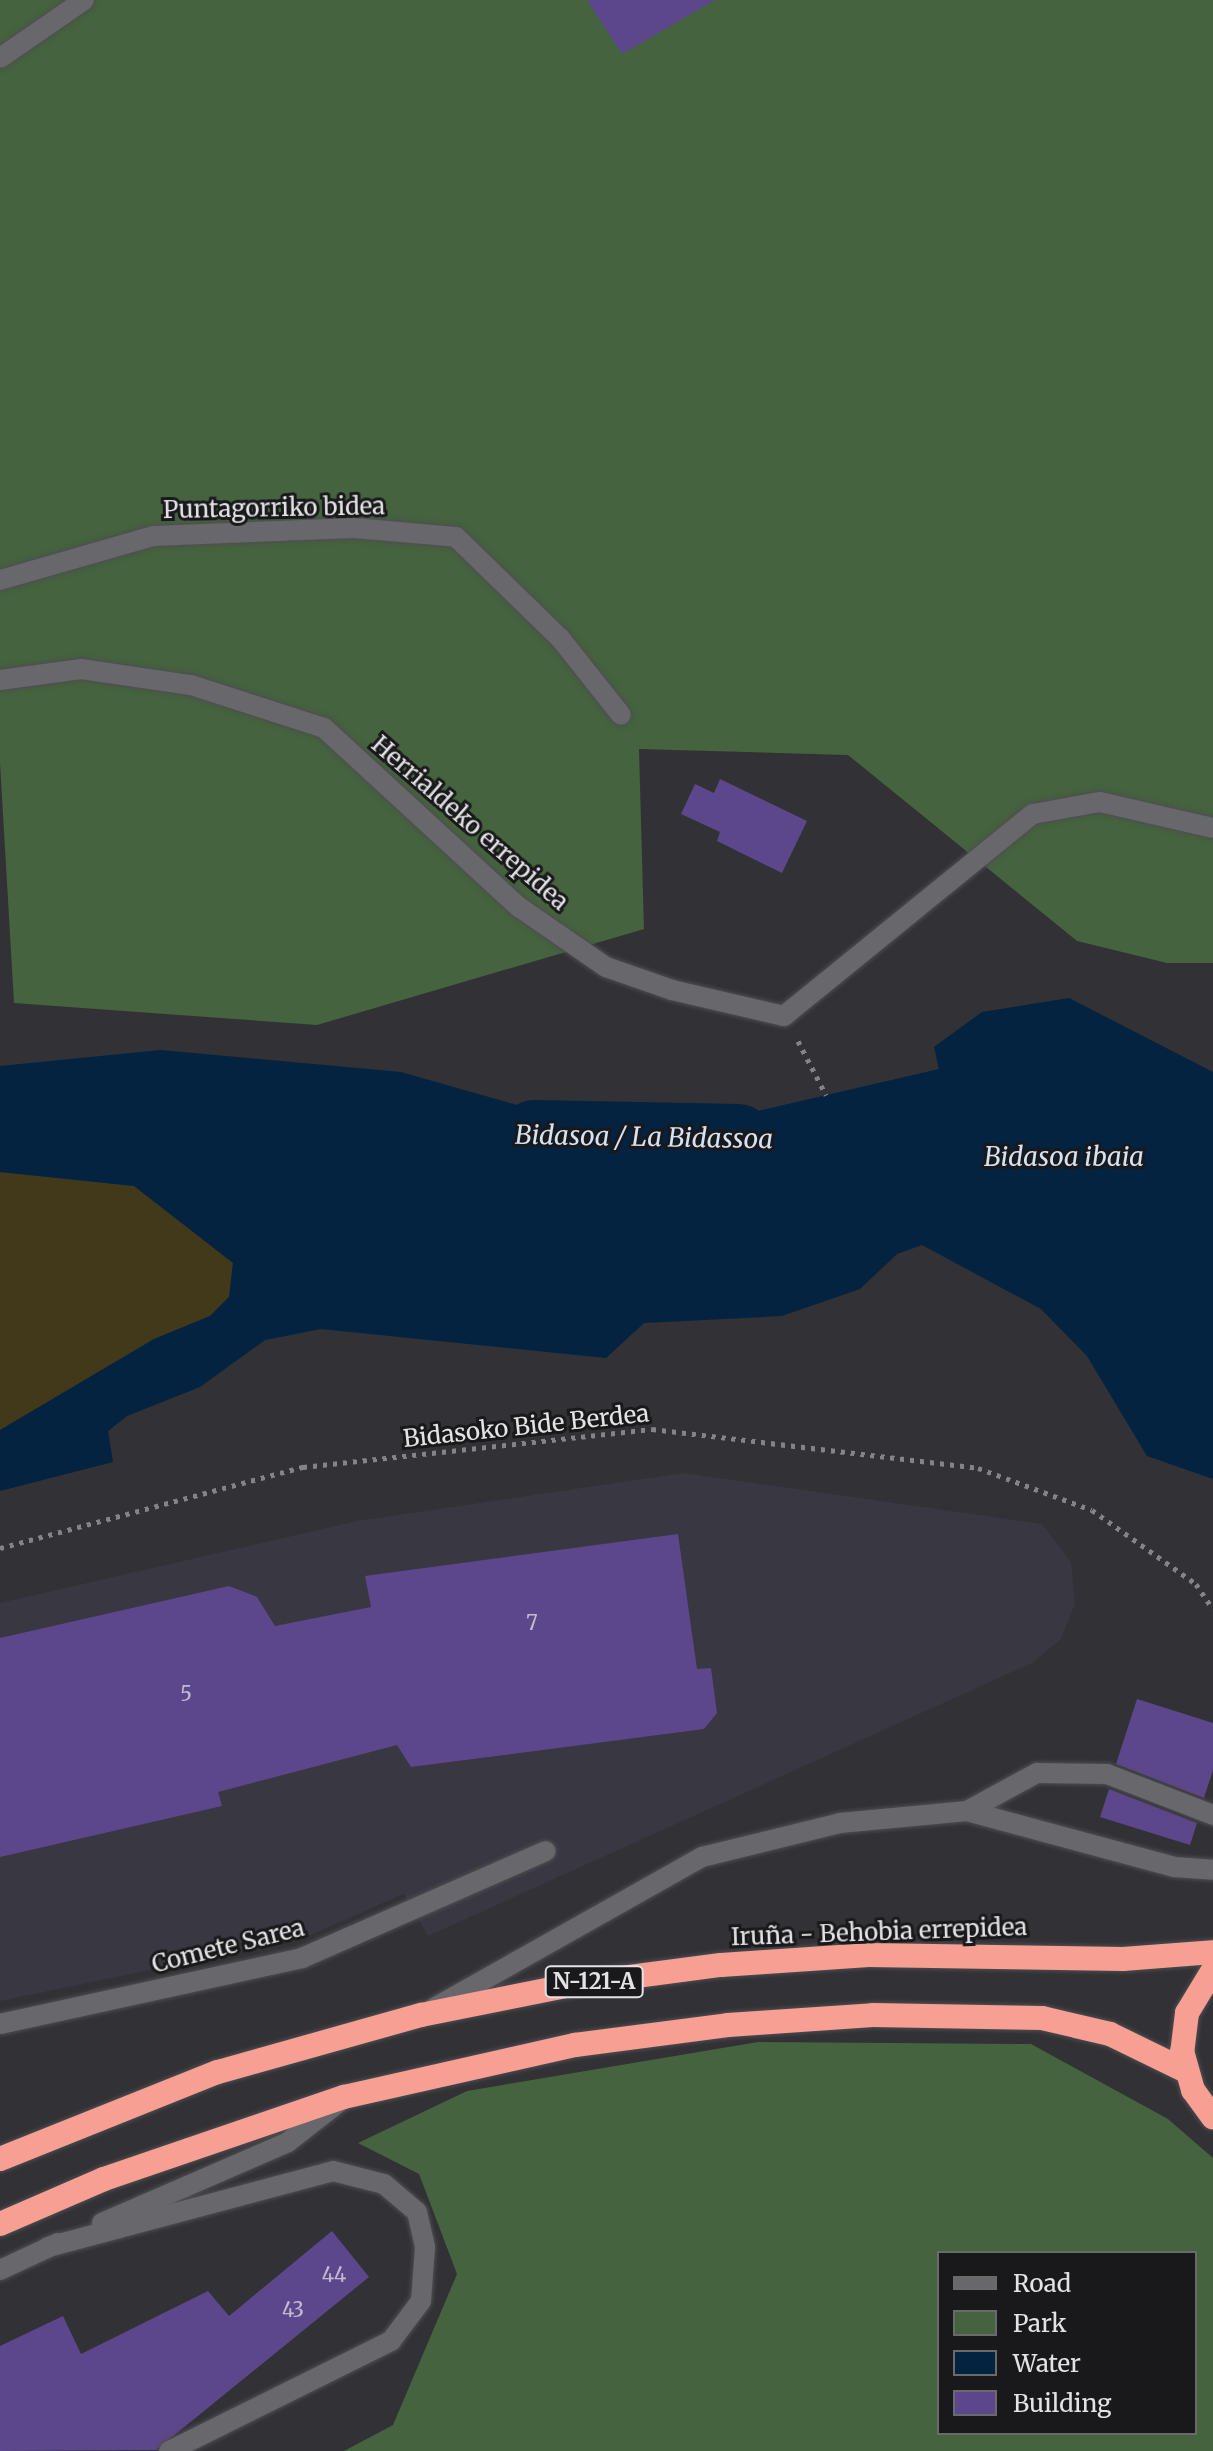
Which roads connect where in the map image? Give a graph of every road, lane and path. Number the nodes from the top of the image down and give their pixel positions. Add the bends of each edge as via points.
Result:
1 (84, 0) edge
2 (0, 58) edge
3 (0, 580) edge
4 (0, 680) edge
5 (621, 715) dead end
6 (1213, 828) edge
7 (784, 1016) junction
8 (826, 1095) dead end
9 (0, 1548) edge
10 (1213, 1609) edge
11 (967, 1811) junction
12 (1213, 1815) edge
13 (546, 1851) dead end
14 (1213, 1870) edge
15 (1213, 1952) edge
16 (1213, 1970) edge
17 (421, 2015) junction
18 (0, 2024) edge
19 (1186, 2071) junction
20 (344, 2097) junction
21 (1213, 2118) edge
22 (0, 2159) edge
23 (0, 2224) edge
24 (48, 2247) junction
25 (0, 2270) edge
26 (169, 2451) edge

1 - 2 street
3 - 5 street, Puntagorriko bidea via 153,536 354,528 456,537 560,638
4 - 7 street, Herrialdeko errepidea via 81,669 191,685 324,728 519,907 606,967 672,990
6 - 7 street via 1100,802 1033,814
7 - 8 path
9 - 10 path, Bidasoko Bide Berdea via 303,1467 652,1429 978,1468 1092,1510 1196,1584
11 - 12 street via 1037,1773 1107,1774
11 - 14 street via 1174,1867
11 - 17 street via 840,1823 702,1857
13 - 18 street, Comete Sarea via 302,1958
15 - 17 highway, Iruña - Behobia errepidea / N-121-A via 1167,1958 869,1955 721,1965
16 - 19 highway via 1187,2013
17 - 22 highway, Iruña - Behobia errepidea / N-121-A via 218,2072
19 - 20 highway via 1110,2034 1056,2020 999,2014 873,2015 575,2045
19 - 21 highway
20 - 23 highway via 104,2179
20 - 24 street via 288,2142
24 - 25 street
24 - 26 street via 333,2171 384,2184 417,2212 425,2247 421,2301 391,2341

